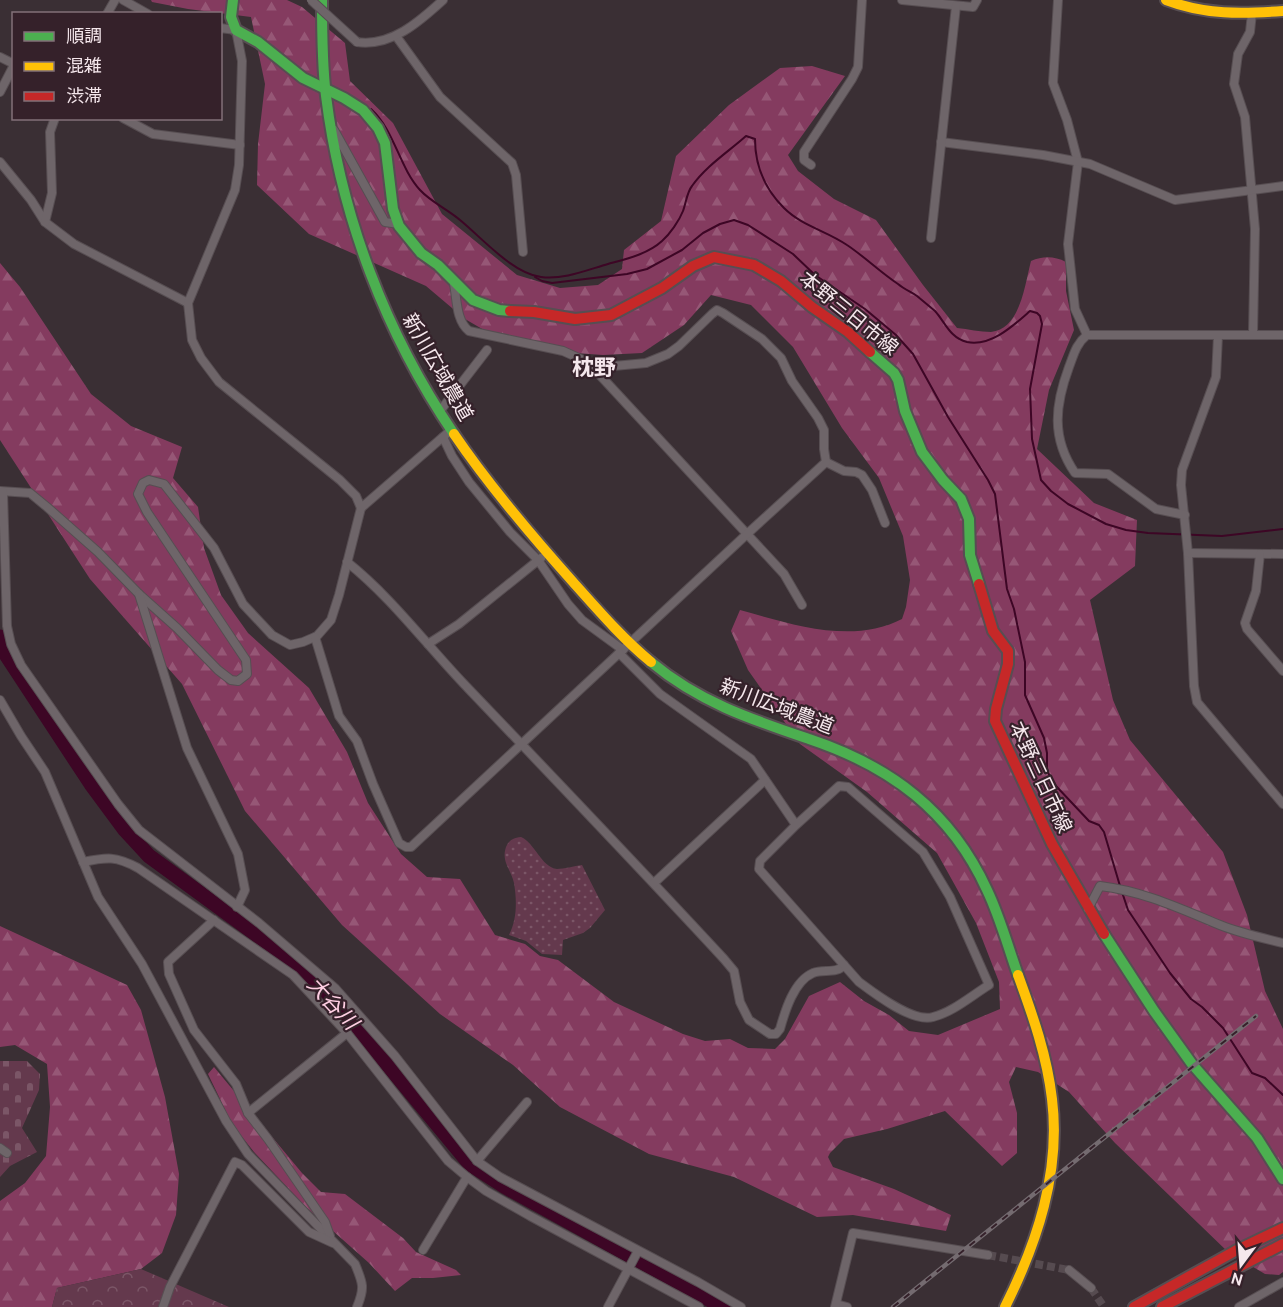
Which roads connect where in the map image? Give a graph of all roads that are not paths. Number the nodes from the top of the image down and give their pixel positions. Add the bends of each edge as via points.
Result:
1 (123, 0) edge
2 (233, 0) edge
3 (311, 0) edge
4 (322, 0) edge
5 (443, 0) edge
6 (862, 0) edge
7 (902, 0) edge
8 (976, 0) edge
9 (1058, 0) edge
10 (1169, 0) edge
11 (956, 6) junction
12 (1283, 11) edge
13 (144, 12) edge
14 (1252, 13) junction
15 (222, 28) edge
16 (236, 30) junction
17 (396, 36) junction
18 (12, 68) edge
19 (324, 90) junction
20 (0, 92) edge
21 (54, 120) edge
22 (127, 120) edge
23 (330, 124) junction
24 (941, 142) junction
25 (240, 145) junction
26 (0, 162) edge
27 (1078, 162) junction
28 (811, 165) dead end
29 (1283, 186) edge
30 (1252, 188) junction
31 (45, 222) junction
32 (399, 224) junction
33 (931, 238) dead end
34 (523, 252) dead end
35 (454, 284) junction
36 (188, 303) junction
37 (1283, 335) edge
38 (1087, 336) junction
39 (1218, 336) junction
40 (1253, 336) junction
41 (487, 350) dead end
42 (597, 372) junction
43 (440, 411) junction
44 (447, 434) junction
45 (826, 462) junction
46 (2, 492) edge
47 (361, 508) junction
48 (1185, 515) junction
49 (885, 523) dead end
50 (747, 534) junction
51 (1188, 553) junction
52 (1260, 554) junction
53 (1283, 554) edge
54 (543, 556) junction
55 (347, 562) junction
56 (139, 594) junction
57 (802, 605) dead end
58 (315, 637) junction
59 (428, 644) junction
60 (624, 649) junction
61 (1283, 671) edge
62 (0, 700) edge
63 (521, 743) junction
64 (765, 780) junction
65 (1283, 804) edge
66 (796, 825) junction
67 (83, 862) junction
68 (654, 883) junction
69 (237, 907) junction
70 (1088, 909) junction
71 (214, 920) junction
72 (1283, 943) edge
73 (844, 965) junction
74 (347, 1033) junction
75 (526, 1102) dead end
76 (248, 1113) junction
77 (477, 1161) junction
78 (467, 1177) junction
79 (1283, 1179) edge
80 (1283, 1228) edge
81 (330, 1238) junction
82 (1283, 1244) edge
83 (337, 1245) junction
84 (423, 1250) dead end
85 (638, 1251) junction
86 (988, 1255) tunnel mouth
87 (628, 1269) junction
88 (1069, 1270) tunnel mouth
89 (1283, 1282) edge
90 (1091, 1288) tunnel mouth
91 (835, 1306) edge
92 (163, 1307) edge
93 (357, 1307) edge
94 (608, 1307) edge
95 (699, 1307) edge
96 (741, 1307) edge
97 (848, 1307) edge
98 (1005, 1307) edge
99 (1134, 1307) edge
100 (1162, 1307) edge
101 (1239, 1307) edge

1 - 13 street
2 - 16 main road via 231,17
3 - 17 street, bridge via 357,42 370,44
4 - 19 main road, 新川広域農道
5 - 17 street
6 - 28 street via 858,67 804,152 804,160
7 - 11 street
8 - 11 street via 973,7
9 - 27 street via 1053,83
10 - 14 main road via 1204,13
11 - 24 street
12 - 14 main road
14 - 30 street via 1250,32 1238,54 1234,84 1245,117
15 - 16 street
16 - 19 main road, 本野三日市線
16 - 25 street via 242,61
17 - 34 street via 440,97 512,163
18 - 20 street
19 - 23 main road, 新川広域農道
19 - 32 main road, 本野三日市線 via 363,110 378,128
21 - 31 street via 50,132 52,193
22 - 25 street via 153,134
23 - 32 street via 385,222
23 - 43 main road, 新川広域農道 via 339,172 367,266 414,369
24 - 27 street
24 - 33 street
25 - 36 street via 235,190
26 - 31 street
27 - 30 street via 1175,200
27 - 38 street via 1068,244 1075,309
29 - 30 street
30 - 40 street via 1256,229
31 - 36 street via 74,244
32 - 35 main road, 本野三日市線 via 409,240
35 - 42 street via 464,328 563,351 584,360
35 - 70 main road, 本野三日市線 via 473,300 499,310 575,319 611,315 693,266 714,257 731,259 753,265 781,281 894,373 922,452 961,499 969,519 970,555 993,631 1008,651 996,721 1052,844
36 - 47 street via 192,340 219,382 339,480 356,496
37 - 40 street
38 - 39 street
38 - 48 street via 1078,342 1060,391 1056,424 1070,465 1075,473 1108,474 1156,509
39 - 40 street
39 - 48 street via 1216,377 1182,470
41 - 43 street
42 - 45 street via 646,363 668,354 717,310 762,339 781,358 824,430
42 - 50 street
43 - 44 main road, 新川広域農道
44 - 47 street
44 - 54 main road, 新川広域農道 via 501,497
44 - 54 street via 452,456 487,506
45 - 49 street via 862,475
45 - 50 street
46 - 56 street via 30,493
46 - 69 street via 7,626 21,665 139,830
47 - 55 street
48 - 51 street
50 - 57 street via 784,574
50 - 60 street
51 - 52 street
51 - 65 street via 1197,702
52 - 53 street
52 - 61 street via 1256,591 1245,622
54 - 59 street
54 - 60 main road, 新川広域農道
54 - 60 street via 567,604 582,620
55 - 58 street via 331,620
55 - 59 street via 390,601
56 - 58 street via 231,680 238,681 247,674 246,660 238,647 147,512 138,494 149,480 164,484 214,548 243,604 272,635 290,645
56 - 69 street via 187,748 238,854 245,890
58 - 63 street via 339,716 357,741 399,843 406,847 411,847
59 - 63 street
60 - 63 street
60 - 64 street via 660,694 751,759
60 - 98 main road, 新川広域農道 via 732,712 847,752 884,771 914,791 934,812 975,867 1003,928 1037,1029 1054,1121 1051,1171 1041,1222 1022,1275
62 - 67 street via 45,772
63 - 68 street
64 - 66 street
64 - 68 street
66 - 73 street via 759,861 759,869
66 - 73 street via 839,786 848,787 923,852 950,897 989,985 948,1011 930,1018 914,1016 859,982
67 - 71 street via 107,857 124,860
67 - 81 street via 98,897 142,964 231,1129 248,1154
68 - 73 street via 734,971 740,1002 749,1020 770,1034 780,1029 793,994 802,982 816,972 837,971
69 - 77 street via 335,988 395,1056
70 - 72 street via 1100,886 1121,888 1241,933
70 - 79 main road, 本野三日市線 via 1154,1011 1204,1079 1257,1138
71 - 74 street via 293,975
71 - 76 street via 168,962 169,974 194,1030 236,1084
74 - 76 street
74 - 78 street via 448,1161
75 - 77 street
76 - 81 street via 325,1222
77 - 85 street
78 - 84 street
78 - 87 street
80 - 99 main road
81 - 83 street
82 - 100 main road
83 - 92 street via 309,1232 235,1162
83 - 93 street via 355,1264 362,1281
85 - 87 street
85 - 96 street
86 - 91 street via 853,1233
87 - 94 street
87 - 95 street
88 - 90 street
89 - 101 street
91 - 97 street

